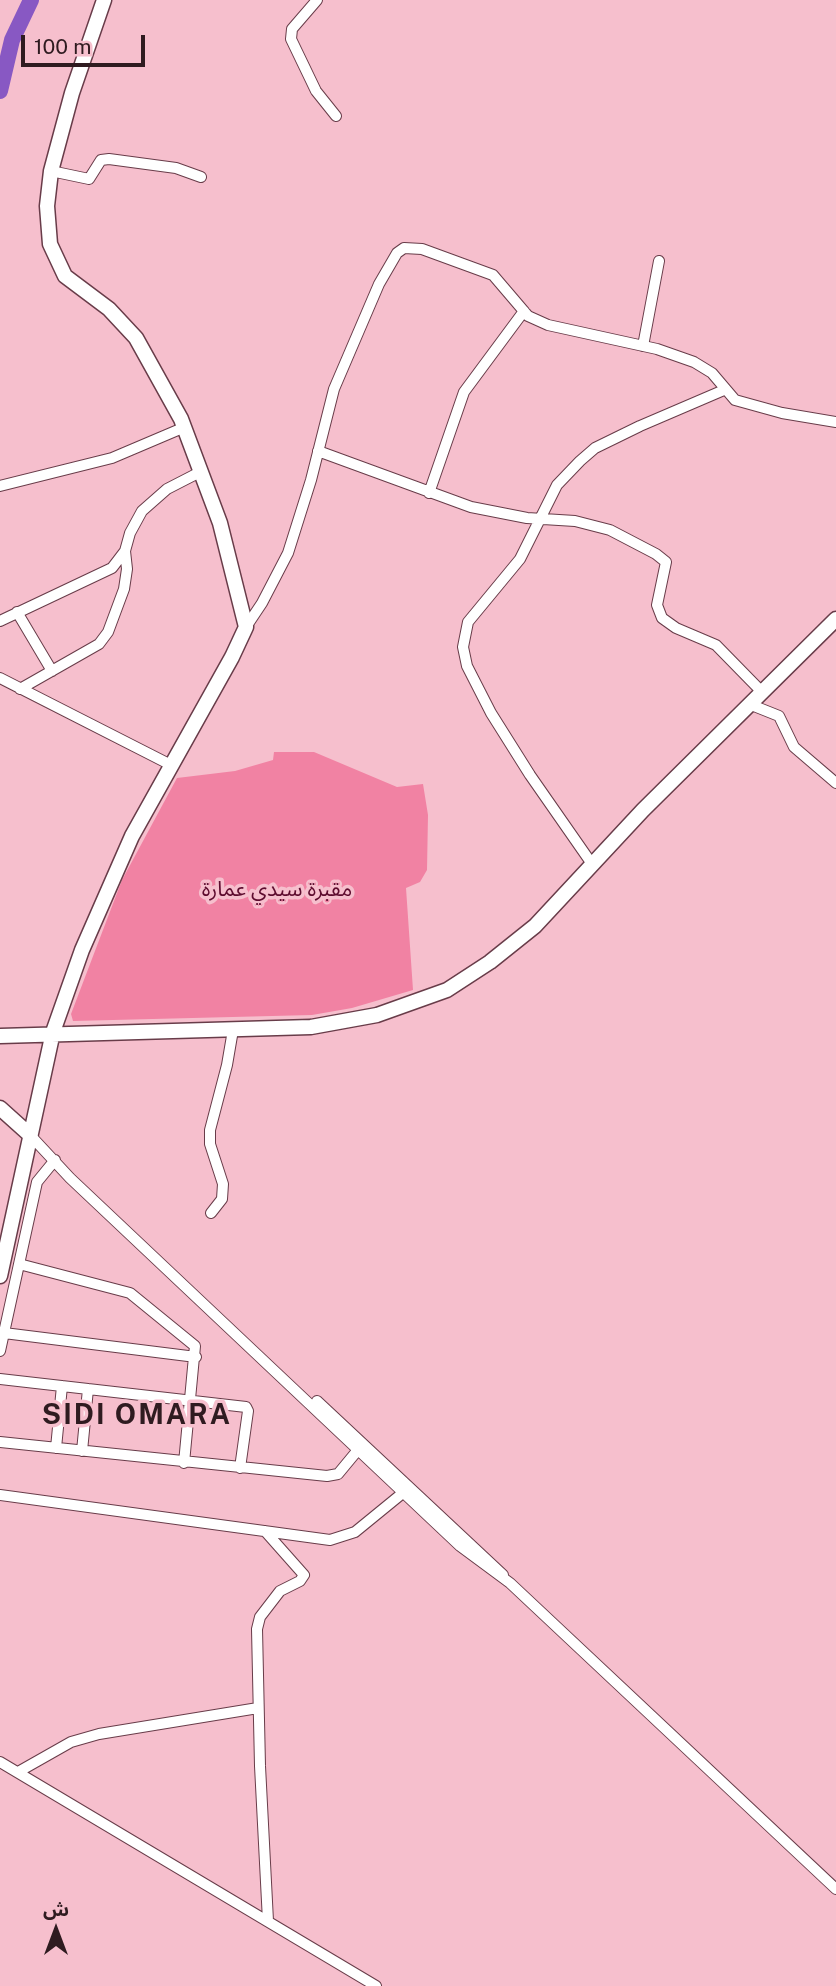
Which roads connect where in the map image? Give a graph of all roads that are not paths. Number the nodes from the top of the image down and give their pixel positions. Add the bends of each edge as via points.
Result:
1 (104, 0) edge
2 (317, 0) edge
3 (336, 116) dead end
4 (51, 171) junction
5 (201, 177) dead end
6 (659, 261) dead end
7 (524, 312) junction
8 (643, 346) junction
9 (724, 390) junction
10 (836, 422) edge
11 (185, 427) junction
12 (318, 451) junction
13 (202, 471) junction
14 (0, 486) edge
15 (429, 493) junction
16 (541, 518) junction
17 (125, 551) junction
18 (17, 612) junction
19 (836, 619) edge
20 (0, 621) edge
21 (246, 627) junction
22 (52, 671) junction
23 (0, 678) edge
24 (20, 689) junction
25 (762, 691) junction
26 (750, 704) junction
27 (171, 765) junction
28 (836, 783) edge
29 (592, 864) junction
30 (233, 1030) junction
31 (53, 1032) junction
32 (0, 1036) edge
33 (0, 1108) edge
34 (30, 1135) junction
35 (55, 1160) junction
36 (23, 1174) junction
37 (37, 1182) junction
38 (211, 1213) dead end
39 (12, 1226) junction
40 (27, 1229) junction
41 (19, 1264) junction
42 (0, 1276) edge
43 (4, 1333) junction
44 (0, 1351) edge
45 (196, 1357) junction
46 (0, 1379) edge
47 (62, 1386) junction
48 (88, 1389) junction
49 (190, 1401) junction
50 (0, 1442) edge
51 (361, 1447) junction
52 (56, 1448) junction
53 (82, 1451) junction
54 (184, 1462) junction
55 (240, 1468) junction
56 (404, 1492) junction
57 (0, 1495) edge
58 (265, 1531) junction
59 (510, 1583) junction
60 (258, 1708) junction
61 (0, 1762) edge
62 (18, 1772) junction
63 (836, 1889) edge
64 (268, 1922) junction
65 (376, 1986) edge

1 - 4 main road
2 - 3 street via 292,29 291,39 316,91
4 - 5 street via 89,179 101,160 109,159 176,168
4 - 11 main road via 47,206 54,258 65,276 109,309 136,338
6 - 8 street
7 - 8 street via 548,325
7 - 12 street via 493,275 422,248 413,246 397,253 334,389
7 - 15 street via 464,392
8 - 9 street via 704,367
9 - 10 street via 754,407
9 - 16 street via 595,448 563,477
11 - 13 main road
11 - 14 street via 112,458
12 - 15 street
12 - 21 street via 288,552
13 - 17 street via 167,489 142,511
13 - 21 main road
15 - 16 street via 471,507
16 - 25 street via 610,530 664,559 657,605 662,618 716,645
16 - 29 street via 520,559 468,622 463,648 491,713
17 - 18 street via 112,568
17 - 22 street via 124,589 108,632 99,644
18 - 20 street
18 - 22 street
19 - 25 main road
21 - 27 main road
22 - 24 street
23 - 24 street
24 - 27 street
25 - 26 main road
26 - 28 street via 779,716 794,747
26 - 29 main road
27 - 31 main road via 103,898
29 - 30 main road via 513,945 447,990 343,1023
30 - 31 main road
30 - 38 street via 210,1130 223,1184 222,1199
31 - 32 main road
31 - 34 main road
33 - 34 main road
34 - 35 street
34 - 36 main road
35 - 37 street
35 - 51 street
36 - 37 street
36 - 39 main road
37 - 40 street
39 - 40 street
39 - 42 main road
40 - 41 street
41 - 43 street
41 - 45 street via 139,1298 195,1346
43 - 44 street
43 - 45 street
45 - 49 street
46 - 47 street
47 - 48 street
47 - 52 street
48 - 49 street
48 - 53 street
49 - 54 street
49 - 55 street via 248,1408
50 - 52 street
51 - 55 street via 333,1476
51 - 56 street
51 - 59 street via 494,1563
52 - 53 street
53 - 54 street
54 - 55 street
56 - 58 street via 346,1536 314,1539
56 - 59 street via 460,1546
57 - 58 street
58 - 60 street via 304,1575 280,1591 260,1617
59 - 63 street
60 - 62 street via 89,1737
60 - 64 street
61 - 62 street
62 - 64 street
64 - 65 street

